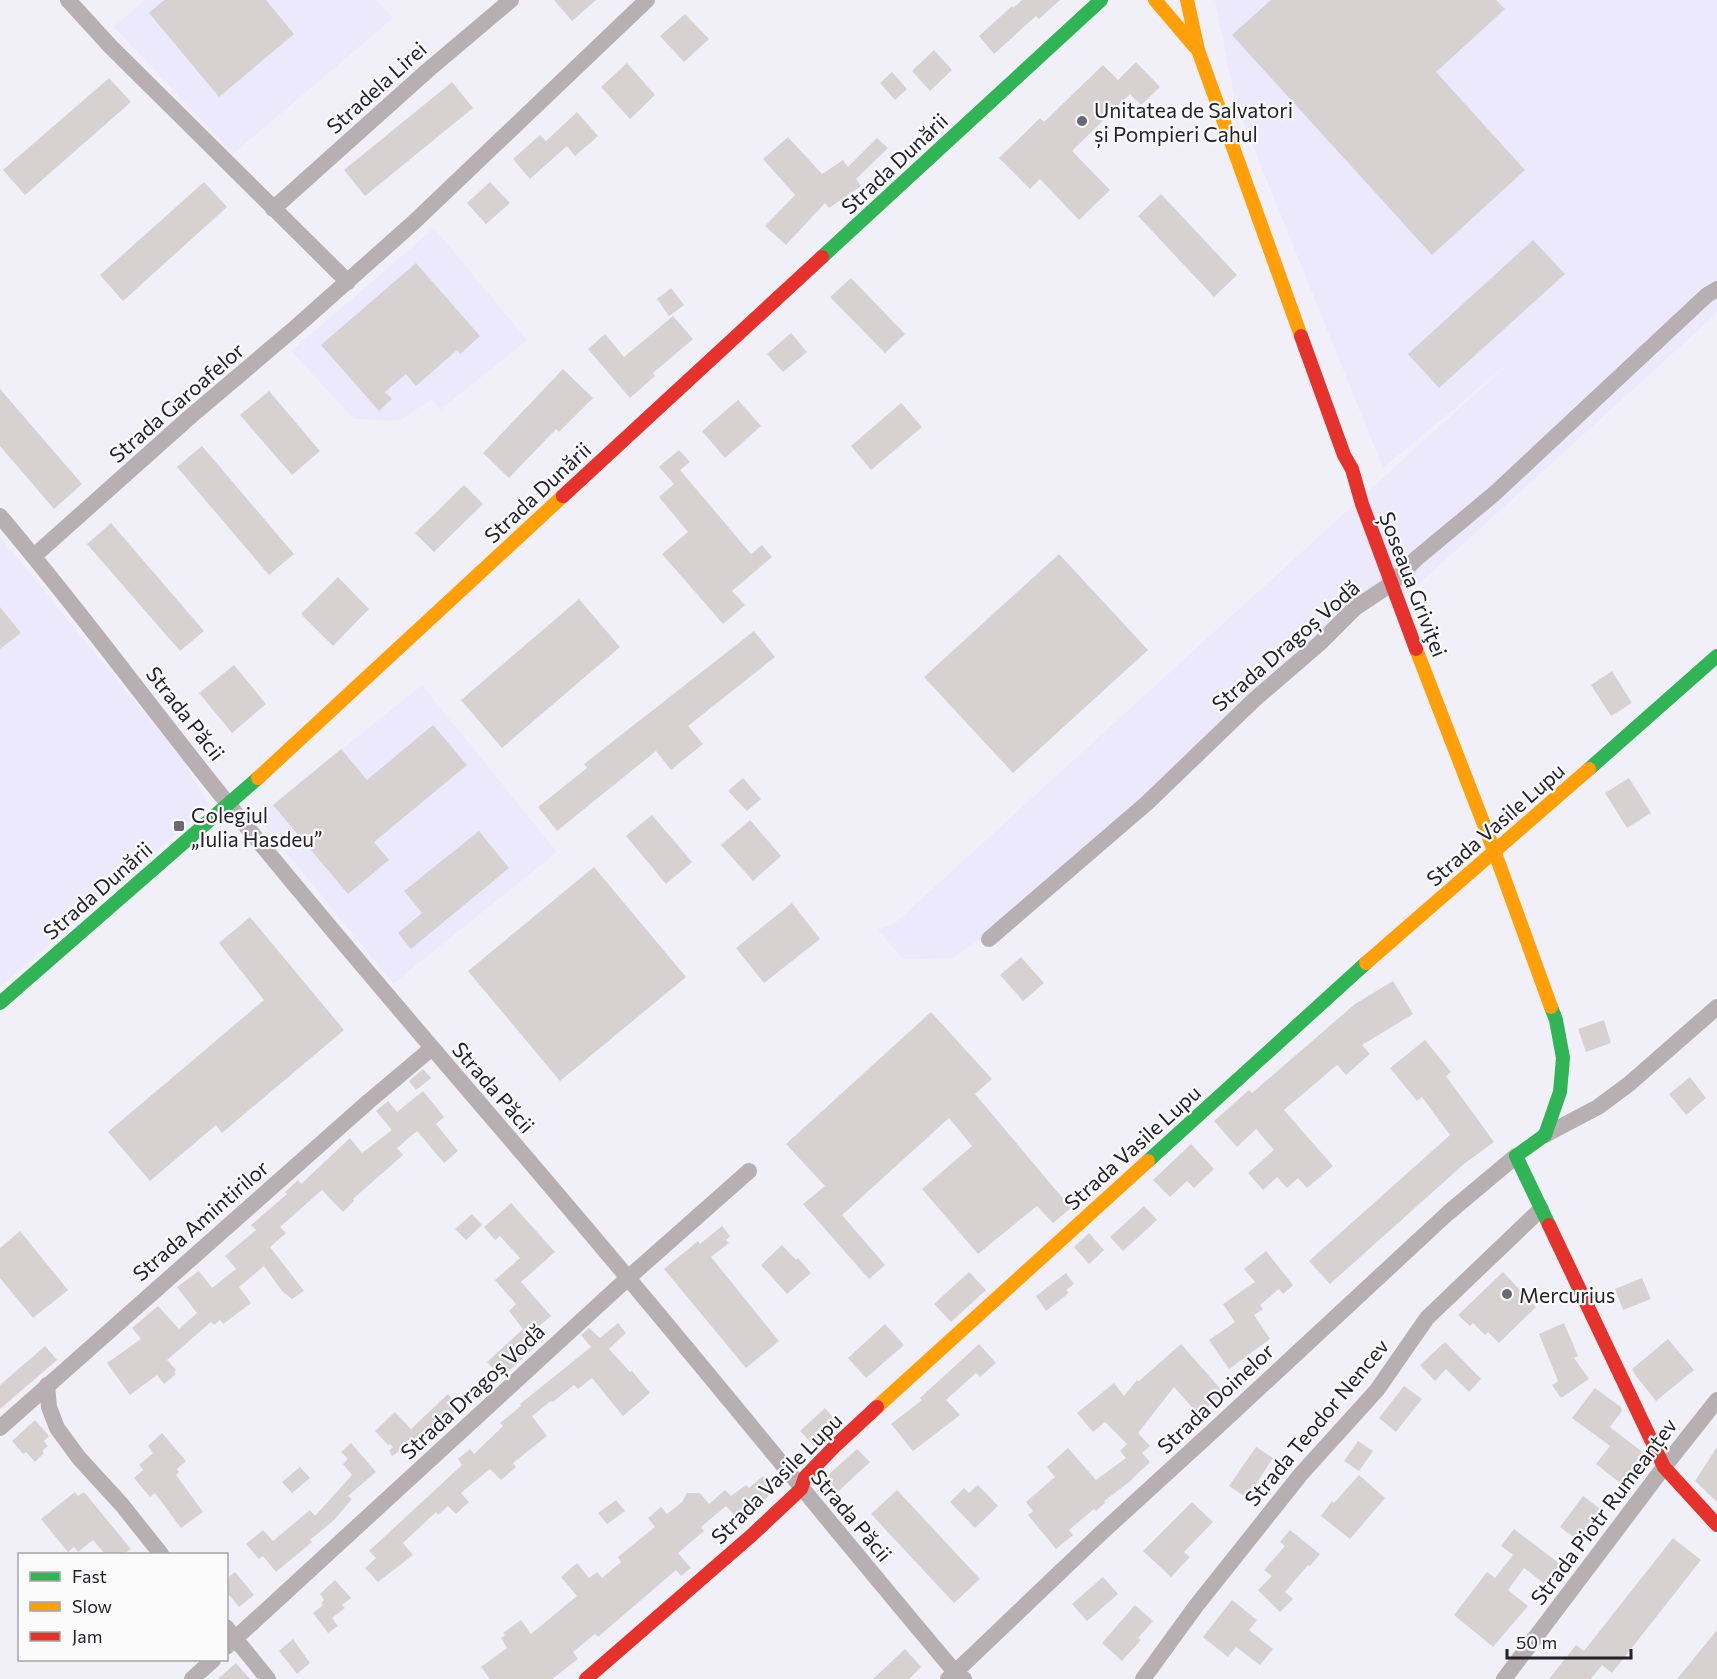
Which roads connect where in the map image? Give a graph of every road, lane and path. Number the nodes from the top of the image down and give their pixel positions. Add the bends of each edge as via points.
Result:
1 (68, 0) edge
2 (511, 0) edge
3 (646, 0) edge
4 (1116, 0) edge
5 (1155, 0) edge
6 (1187, 0) edge
7 (1098, 3) edge
8 (1198, 50) junction
9 (273, 209) junction
10 (348, 282) junction
11 (1717, 289) edge
12 (0, 516) edge
13 (34, 556) junction
14 (1391, 584) junction
15 (1717, 656) edge
16 (229, 805) junction
17 (1495, 853) junction
18 (989, 939) dead end
19 (0, 1003) edge
20 (1717, 1007) edge
21 (432, 1048) junction
22 (1545, 1135) junction
23 (1516, 1156) junction
24 (749, 1171) dead end
25 (1541, 1209) junction
26 (628, 1278) junction
27 (47, 1385) junction
28 (1717, 1400) edge
29 (0, 1428) edge
30 (1664, 1467) junction
31 (801, 1489) junction
32 (1717, 1525) edge
33 (160, 1553) edge
34 (230, 1637) edge
35 (211, 1661) edge
36 (956, 1677) edge
37 (192, 1679) edge
38 (268, 1679) edge
39 (586, 1679) edge
40 (1143, 1679) edge
41 (1504, 1679) edge

1 - 9 street
2 - 9 street, Stradela Lirei
3 - 10 street, Strada Garoafelor
4 - 7 street, Strada Dunării
5 - 8 street, Șoseaua Griviţei
6 - 8 street, Șoseaua Griviţei
7 - 16 street, Strada Dunării
8 - 14 street, Șoseaua Griviţei
9 - 10 street
10 - 13 street, Strada Garoafelor
11 - 14 street, Strada Dragoș Vodă
12 - 13 street, Strada Păcii
13 - 16 street, Strada Păcii
14 - 17 street, Șoseaua Griviţei
14 - 18 street, Strada Dragoș Vodă via 1355,608 1147,803
15 - 17 street, Strada Vasile Lupu
16 - 19 street, Strada Dunării
16 - 21 street, Strada Păcii
17 - 22 street, Șoseaua Griviţei via 1553,1011 1563,1058 1560,1092
17 - 31 street, Strada Vasile Lupu via 1370,959 836,1445 805,1477
20 - 22 street via 1629,1084 1598,1107
21 - 26 street, Strada Păcii
21 - 27 street, Strada Amintirilor
22 - 23 street
23 - 25 street
23 - 36 street, Strada Doinelor via 1448,1213 1098,1536
24 - 26 street, Strada Dragoș Vodă
25 - 30 street
25 - 40 street, Strada Teodor Nencev via 1428,1318 1377,1390 1301,1474
26 - 31 street, Strada Păcii
26 - 34 street, Strada Dragoș Vodă
27 - 29 street, Strada Amintirilor
27 - 33 street via 49,1407 57,1428
28 - 30 street, Strada Piotr Rumeanțev
30 - 32 street
30 - 41 street, Strada Piotr Rumeanțev
31 - 36 street, Strada Păcii
31 - 39 street, Strada Vasile Lupu
34 - 38 street
35 - 37 street

